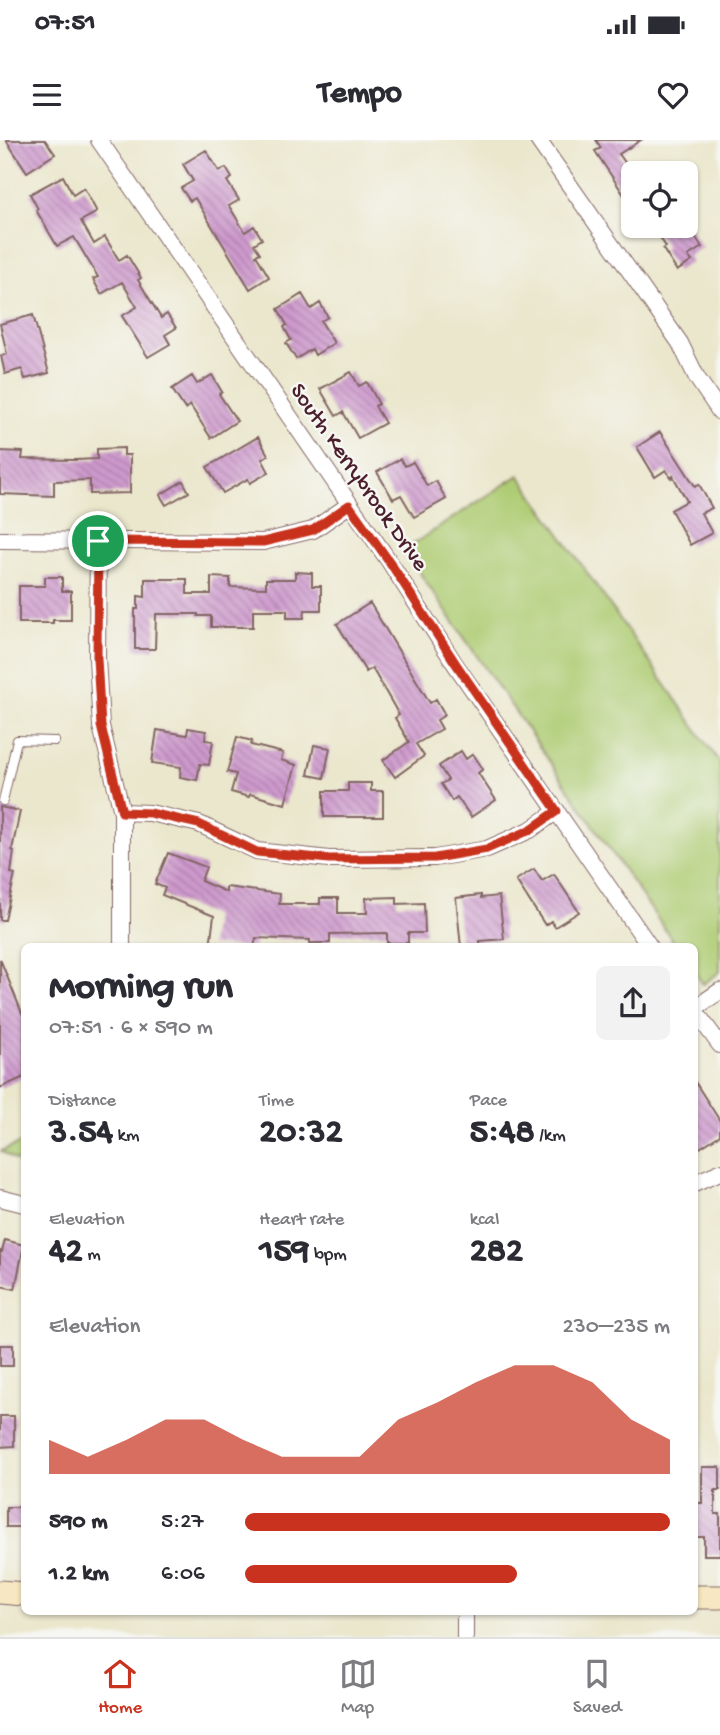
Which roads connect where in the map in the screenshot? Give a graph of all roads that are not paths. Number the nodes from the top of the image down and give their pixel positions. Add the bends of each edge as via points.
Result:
1 (99, 140) edge
2 (538, 140) edge
3 (720, 412) edge
4 (349, 505) junction
5 (0, 540) edge
6 (98, 541) junction
7 (55, 741) dead end
8 (3, 801) dead end
9 (557, 811) junction
10 (122, 812) junction
11 (122, 943) edge
12 (647, 943) edge
13 (720, 991) edge
14 (698, 1007) edge
15 (698, 1013) edge
16 (720, 1045) edge
17 (720, 1172) edge
18 (698, 1182) edge
19 (0, 1198) edge
20 (21, 1203) edge
21 (0, 1592) edge
22 (21, 1594) edge
23 (698, 1597) edge
24 (720, 1597) edge
25 (465, 1615) edge
26 (465, 1637) edge

1 - 4 street, South Kerrybrook Drive
2 - 3 street via 680,343
4 - 6 street via 313,530 263,542
4 - 9 street, South Kerrybrook Drive
5 - 6 street
6 - 10 street via 101,726
7 - 8 lane via 17,740
9 - 10 street via 530,830 487,849 435,858 329,859 257,852 199,824
9 - 12 street, South Kerrybrook Drive
10 - 11 street
13 - 14 street
15 - 16 street
17 - 18 street
19 - 20 street
21 - 22 street
23 - 24 street
25 - 26 street

